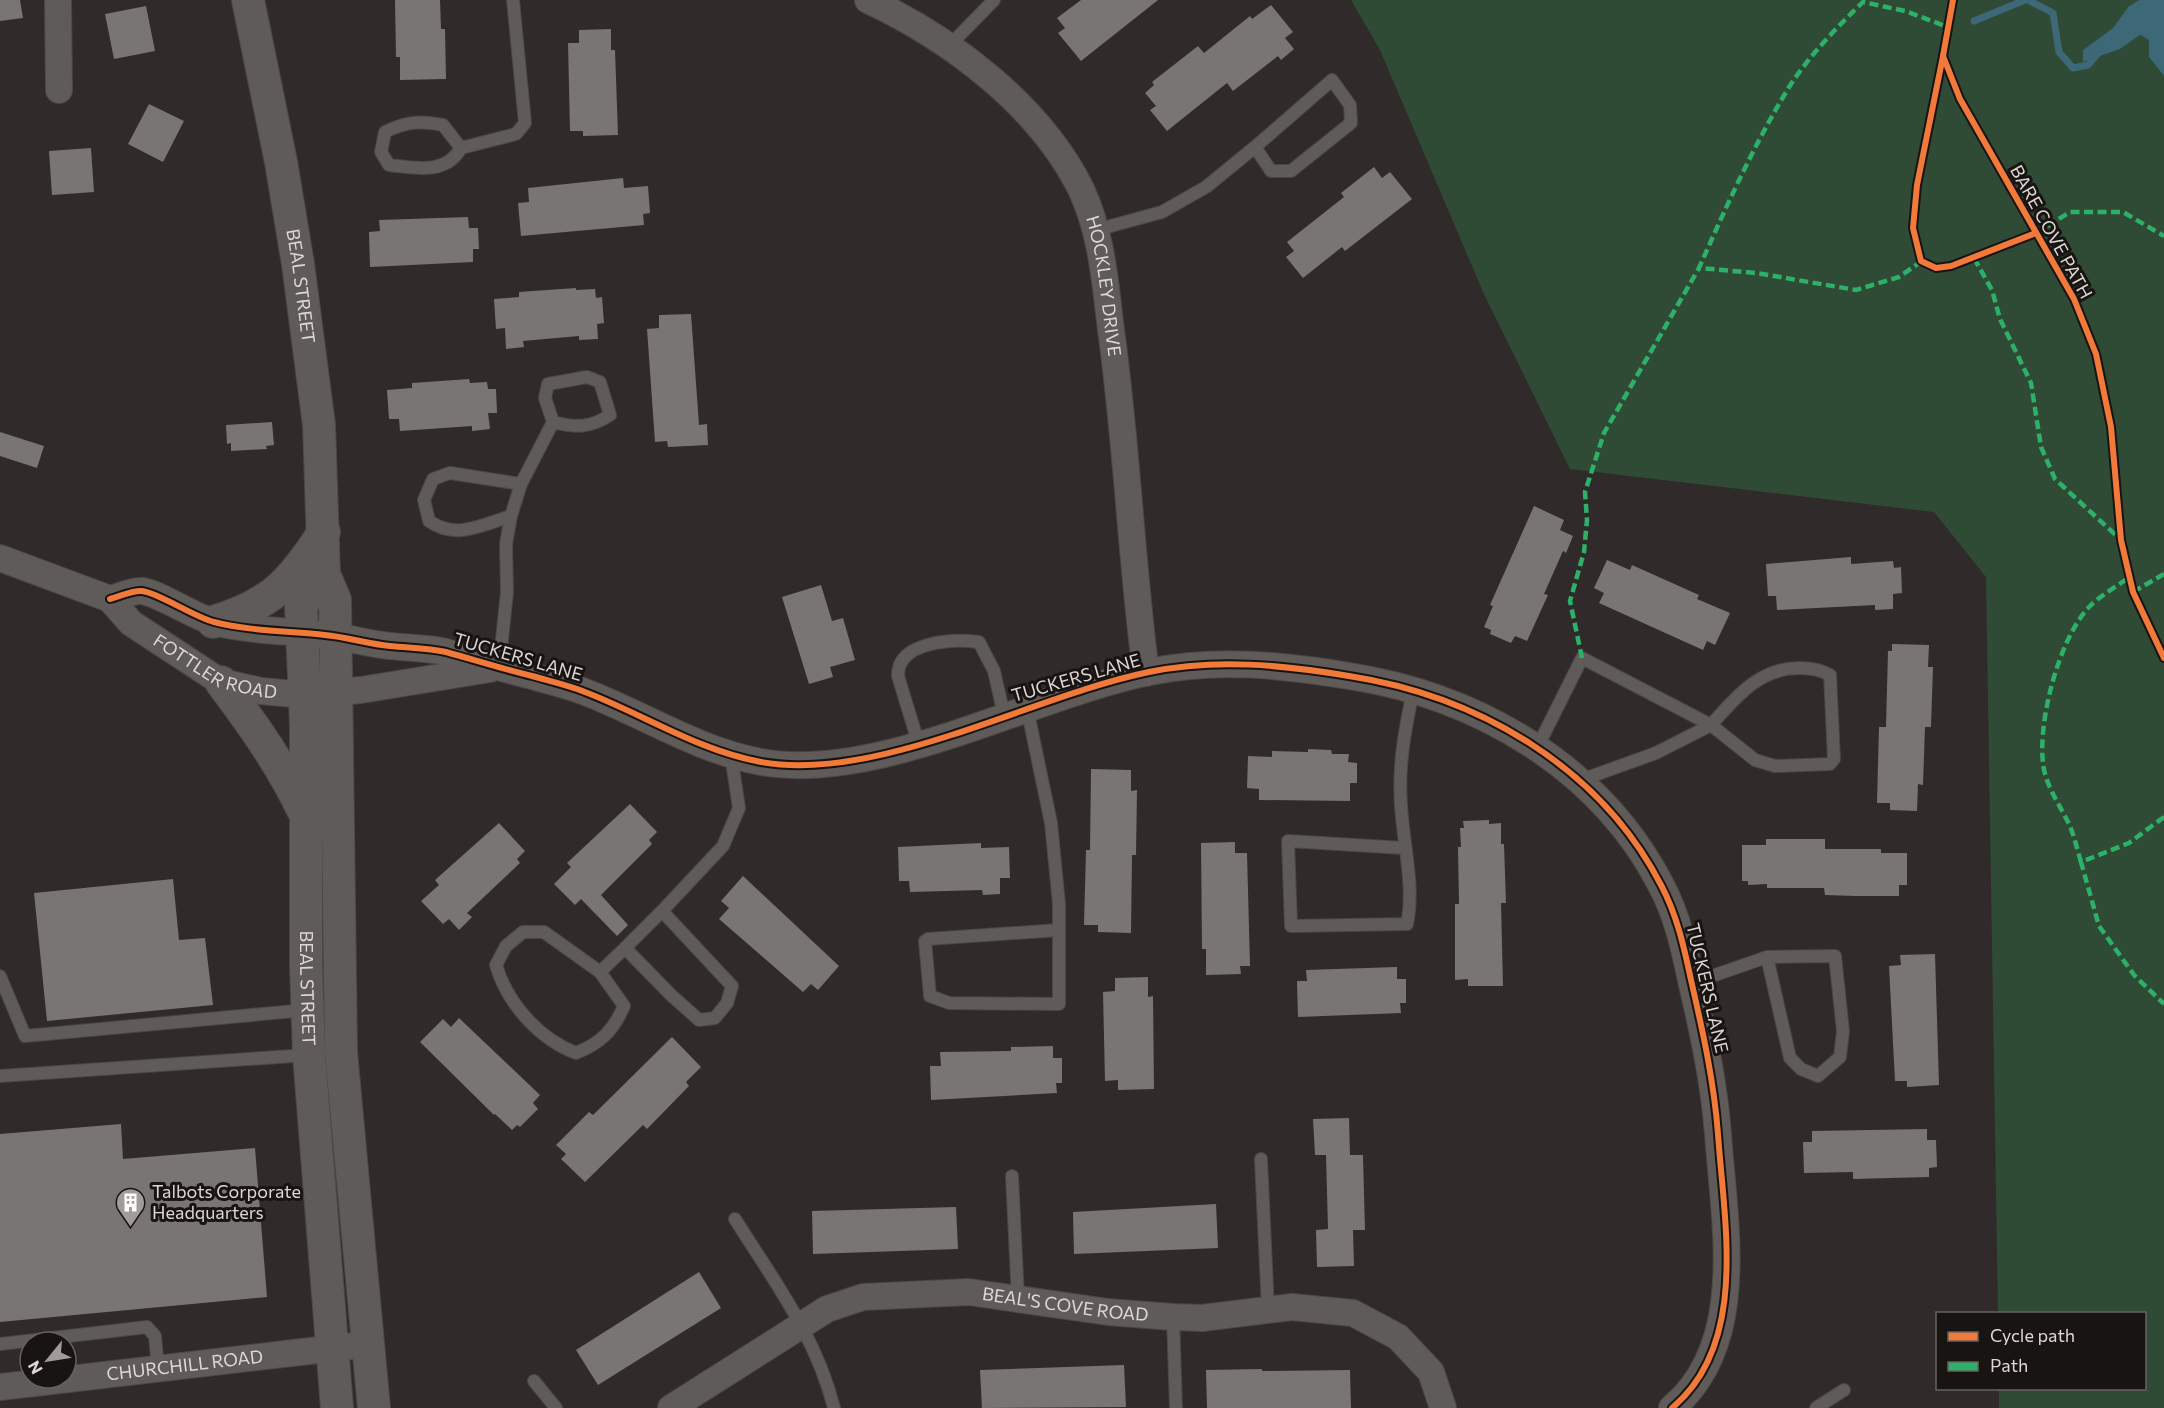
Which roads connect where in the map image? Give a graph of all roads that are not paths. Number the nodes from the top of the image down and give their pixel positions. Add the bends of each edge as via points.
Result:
1 (58, 0) edge
2 (248, 0) edge
3 (513, 0) edge
4 (868, 0) edge
5 (994, 0) edge
6 (950, 45) junction
7 (59, 90) dead end
8 (1255, 147) junction
9 (461, 148) junction
10 (1096, 230) junction
11 (553, 422) junction
12 (521, 484) junction
13 (511, 516) junction
14 (324, 532) junction
15 (0, 558) edge
16 (324, 574) junction
17 (110, 599) junction
18 (213, 622) junction
19 (301, 632) junction
20 (334, 636) junction
21 (499, 668) junction
22 (1146, 673) junction
23 (221, 682) junction
24 (1413, 691) junction
25 (337, 692) junction
26 (305, 694) junction
27 (1016, 712) junction
28 (1711, 725) junction
29 (919, 745) junction
30 (1537, 748) junction
31 (731, 755) junction
32 (1581, 780) junction
33 (305, 815) junction
34 (1404, 848) junction
35 (662, 910) junction
36 (1059, 930) junction
37 (625, 948) junction
38 (1767, 957) junction
39 (600, 972) junction
40 (0, 976) edge
41 (1692, 983) junction
42 (308, 1010) junction
43 (325, 1054) junction
44 (0, 1076) edge
45 (1261, 1159) dead end
46 (1012, 1176) dead end
47 (735, 1219) dead end
48 (1018, 1299) junction
49 (1268, 1310) junction
50 (1173, 1317) junction
51 (801, 1324) junction
52 (0, 1344) edge
53 (370, 1344) junction
54 (333, 1348) junction
55 (159, 1369) junction
56 (534, 1381) dead end
57 (0, 1387) edge
58 (1844, 1390) dead end
59 (337, 1408) edge
60 (374, 1408) edge
61 (556, 1408) edge
62 (671, 1408) edge
63 (834, 1408) edge
64 (1176, 1408) edge
65 (1443, 1408) edge
66 (1672, 1408) edge
67 (1816, 1408) edge

1 - 7 street
2 - 14 street, BEAL STREET via 298,264 319,425
3 - 9 lane via 525,123 516,134
4 - 6 street, HOCKLEY DRIVE
5 - 6 lane
6 - 10 street, HOCKLEY DRIVE via 992,79 1054,148 1080,189
8 - 8 lane via 1271,171 1291,171 1351,123 1350,105 1332,80
8 - 10 lane via 1206,188 1162,212
9 - 9 lane via 443,125 403,123 386,132 381,152 389,165 438,168 454,160
10 - 22 street, HOCKLEY DRIVE via 1121,398 1134,587
11 - 11 lane via 575,428 596,424 610,415 600,382 587,377 548,384 544,398
11 - 12 lane
12 - 13 lane
12 - 13 lane via 450,473 433,479 424,500 429,521 442,531 466,530
13 - 21 lane
14 - 16 street, BEAL STREET
14 - 18 street via 304,562 273,596
15 - 17 street, FOTTLER ROAD
16 - 19 street, BEAL STREET via 301,605
16 - 20 street, BEAL STREET via 335,600
17 - 18 street, FOTTLER ROAD via 141,591
17 - 23 street, FOTTLER ROAD via 131,623
18 - 19 street, FOTTLER ROAD
19 - 20 street, FOTTLER ROAD
19 - 26 street, BEAL STREET
20 - 21 street, TUCKERS LANE via 438,650
20 - 25 street, BEAL STREET
21 - 25 street, TUCKERS LANE
21 - 31 street, TUCKERS LANE via 584,691 700,745
22 - 24 street, TUCKERS LANE via 1205,664 1270,666 1373,680
22 - 27 street, TUCKERS LANE
23 - 26 street, FOTTLER ROAD via 261,691
23 - 33 street via 253,724
24 - 30 street, TUCKERS LANE via 1453,703
24 - 34 lane via 1401,746
25 - 26 street, FOTTLER ROAD
25 - 43 street, BEAL STREET
26 - 33 street, BEAL STREET
27 - 29 street, TUCKERS LANE
27 - 29 lane via 979,642 948,641 926,646 904,655 898,664
27 - 36 lane via 1051,823
28 - 28 lane via 1739,694 1764,675 1788,668 1809,668 1830,675 1834,759 1830,764 1775,766 1755,760
28 - 30 lane via 1582,658
28 - 32 lane via 1656,753
29 - 31 street, TUCKERS LANE via 810,765 767,763
30 - 32 street, TUCKERS LANE
31 - 35 lane via 739,808 723,846
32 - 41 street, TUCKERS LANE via 1610,810 1662,887 1680,929
33 - 42 street, BEAL STREET
34 - 34 lane via 1407,924 1291,926 1288,841
35 - 37 lane
35 - 37 lane via 732,986 727,1004 715,1018 699,1020
36 - 36 lane via 928,939 925,941 930,996 950,1003 1059,1004
37 - 39 lane
38 - 38 lane via 1835,956 1843,1031 1840,1057 1818,1076 1800,1069 1790,1058
38 - 41 lane
39 - 39 lane via 544,932 523,932 506,946 496,966 502,986 519,1010 562,1047 576,1053 596,1045 614,1028 624,1006
40 - 42 lane via 26,1036
41 - 66 street, TUCKERS LANE via 1708,1050 1717,1124 1725,1291 1722,1317 1705,1373
42 - 43 street, BEAL STREET
43 - 44 lane
43 - 53 street, BEAL STREET
43 - 54 street, BEAL STREET
45 - 49 lane
46 - 48 lane
47 - 51 lane
48 - 50 street, BEAL'S COVE ROAD
48 - 51 street, BEAL'S COVE ROAD via 969,1292 863,1296
49 - 50 street, BEAL'S COVE ROAD via 1202,1318
49 - 65 street, BEAL'S COVE ROAD via 1292,1307 1353,1312 1398,1337 1431,1372
50 - 64 lane
51 - 62 street, BEAL'S COVE ROAD
51 - 63 lane via 825,1373
52 - 55 lane via 147,1327 155,1335
53 - 54 street, CHURCHILL ROAD
53 - 60 street, BEAL STREET
54 - 55 street, CHURCHILL ROAD
54 - 59 street, BEAL STREET
55 - 57 street, CHURCHILL ROAD
56 - 61 lane
58 - 67 lane

